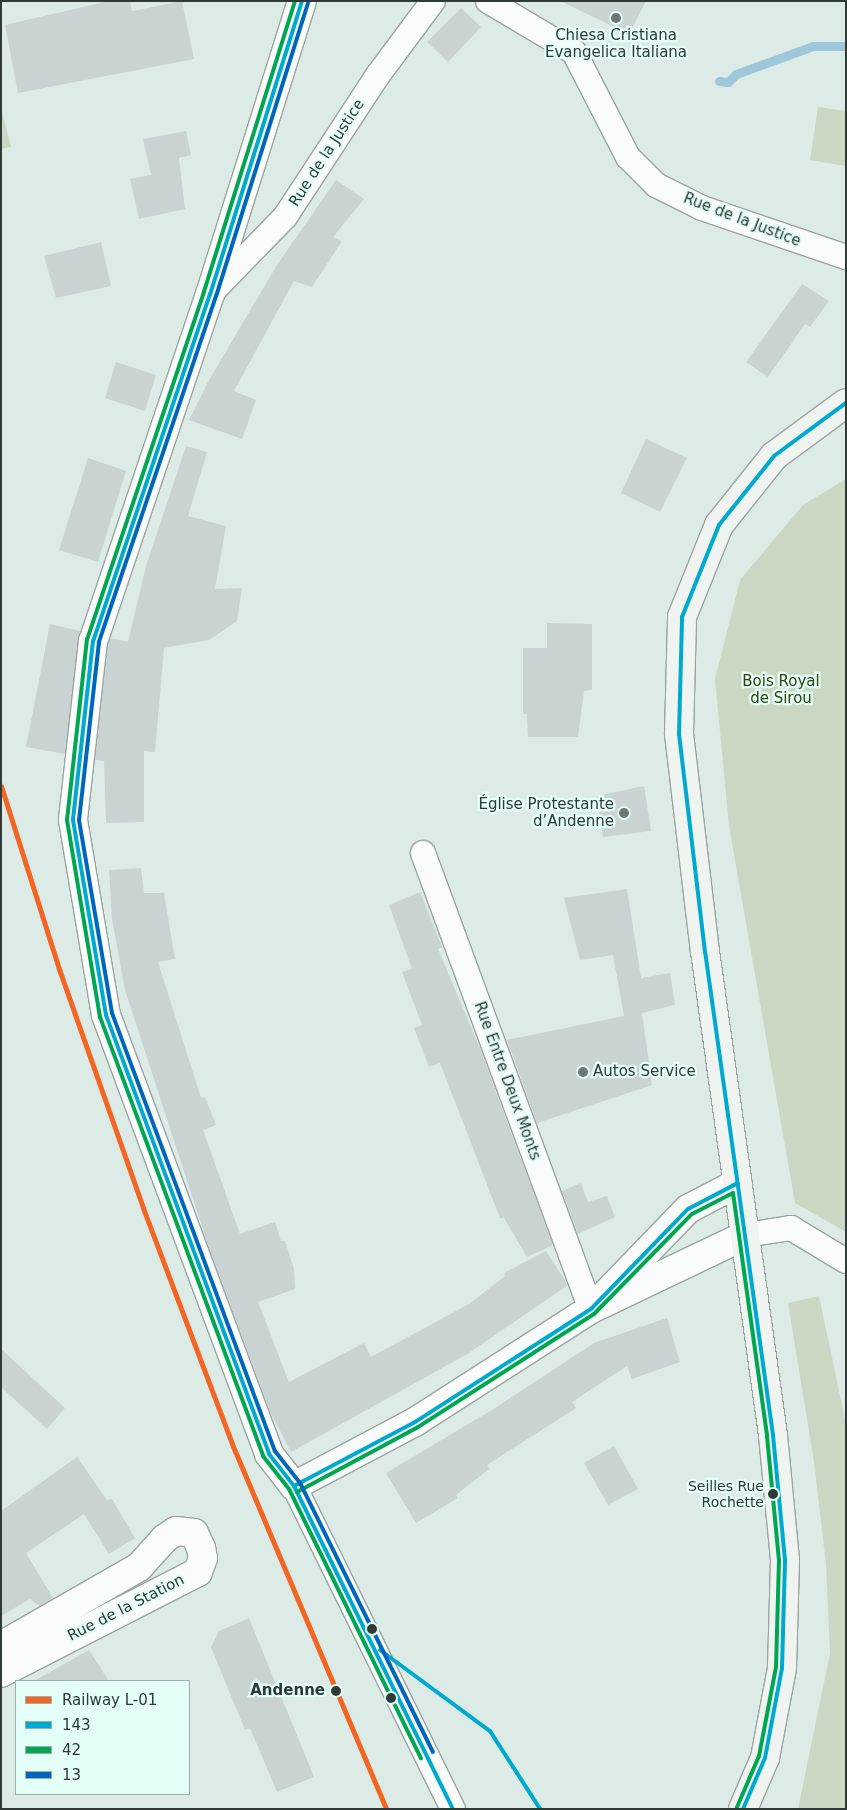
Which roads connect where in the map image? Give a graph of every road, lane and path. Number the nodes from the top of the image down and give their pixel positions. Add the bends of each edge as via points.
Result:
1 (302, 1) edge
2 (433, 1) edge
3 (488, 1) edge
4 (846, 257) edge
5 (210, 294) junction
6 (846, 404) edge
7 (423, 853) dead end
8 (738, 1183) junction
9 (746, 1235) junction
10 (846, 1261) edge
11 (590, 1309) junction
12 (294, 1486) junction
13 (1, 1646) edge
14 (1, 1673) edge
15 (453, 1809) edge
16 (742, 1809) edge

1 - 5 street, Rue de la Justice
2 - 5 street, Rue de la Justice via 378,75 285,217
3 - 4 street, Rue de la Justice via 574,52 628,157 656,185 702,208
5 - 12 street, Rue de la Justice via 93,641 74,820 106,1015 269,1454
6 - 8 main road via 774,456 719,524 682,617 679,734 705,952
7 - 11 street, Rue Entre Deux Monts
8 - 9 main road
8 - 11 street via 688,1209
9 - 10 street via 791,1228
9 - 11 street
9 - 16 main road via 774,1435 785,1560 782,1668 766,1758
11 - 12 street via 415,1422
12 - 15 street, Rue de la Justice
13 - 14 street, Rue de la Station via 140,1568 171,1534 183,1530 194,1533 203,1558 198,1572

